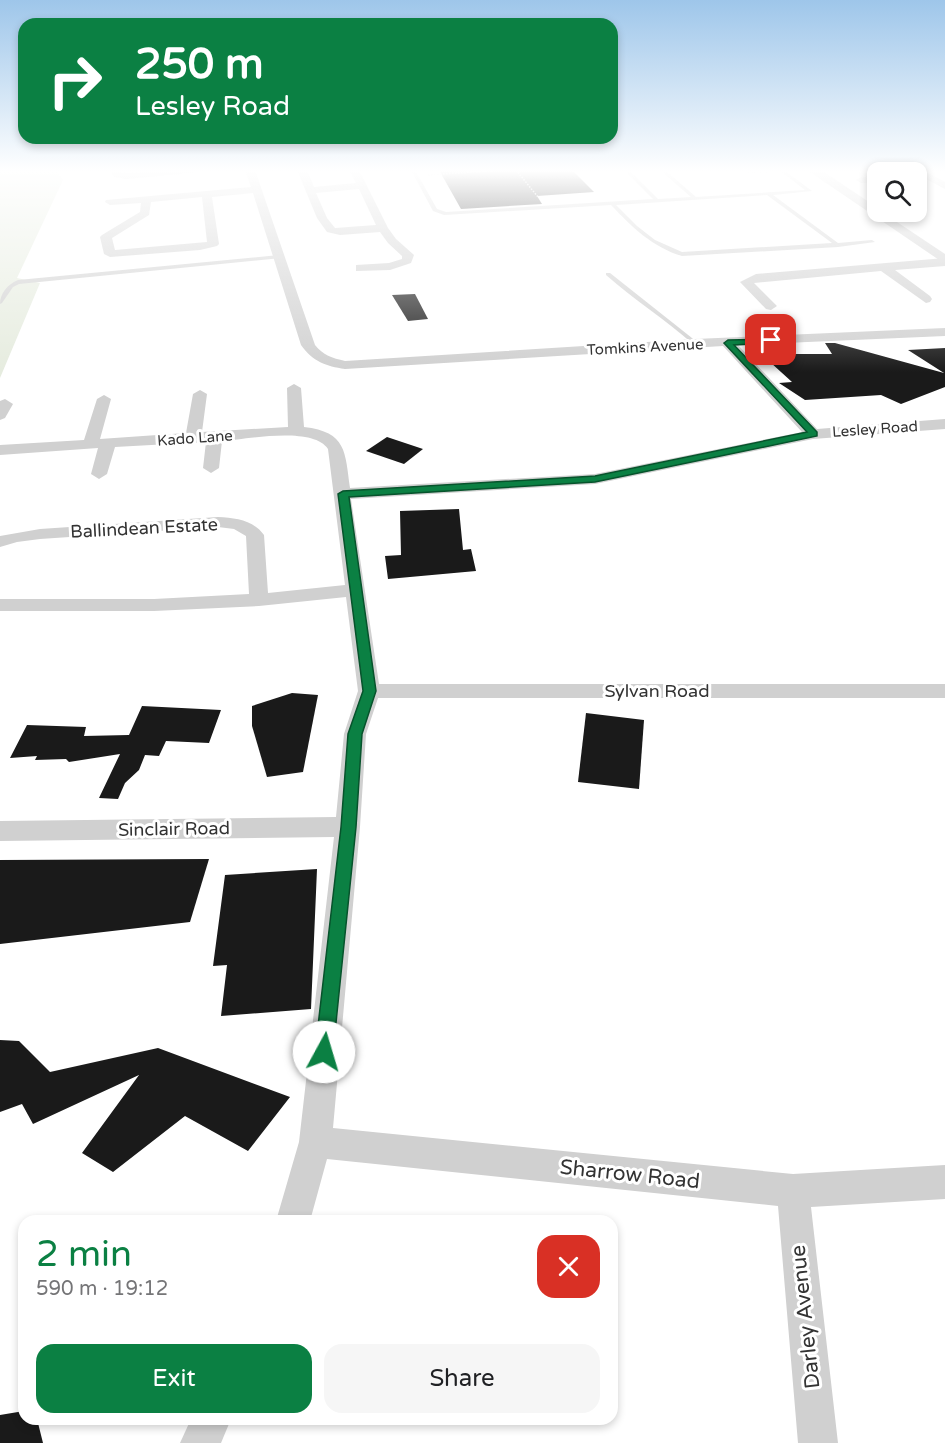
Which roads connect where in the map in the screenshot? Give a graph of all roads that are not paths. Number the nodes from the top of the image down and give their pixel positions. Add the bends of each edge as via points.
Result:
1 (106, 237) edge
2 (212, 237) edge
3 (272, 237) edge
4 (389, 237) edge
5 (650, 237) edge
6 (829, 237) edge
7 (911, 237) edge
8 (872, 242) dead end
9 (838, 244) junction
10 (279, 258) junction
11 (945, 261) edge
12 (360, 268) dead end
13 (885, 268) junction
14 (608, 274) dead end
15 (926, 299) dead end
16 (0, 302) edge
17 (771, 306) dead end
18 (945, 332) edge
19 (695, 343) junction
20 (728, 343) junction
21 (294, 388) dead end
22 (200, 394) dead end
23 (104, 399) dead end
24 (945, 424) edge
25 (296, 431) junction
26 (813, 434) junction
27 (214, 436) junction
28 (193, 438) junction
29 (108, 443) junction
30 (91, 444) junction
31 (0, 450) edge
32 (211, 468) dead end
33 (99, 474) dead end
34 (343, 494) junction
35 (0, 542) edge
36 (355, 590) junction
37 (260, 600) junction
38 (0, 605) edge
39 (369, 691) junction
40 (945, 691) edge
41 (348, 827) junction
42 (0, 831) edge
43 (315, 1142) junction
44 (945, 1182) edge
45 (793, 1191) junction
46 (294, 1215) edge
47 (209, 1425) edge
48 (200, 1443) edge
49 (818, 1443) edge

1 - 2 street via 110,254 200,247 213,244
3 - 10 street
4 - 12 street via 408,258 390,266
5 - 9 lane via 682,255
6 - 9 lane
7 - 11 street
8 - 9 lane
10 - 16 lane via 18,282
10 - 19 street, Tomkins Avenue via 308,345 321,360 345,365
11 - 13 street
13 - 15 street
13 - 17 street via 746,282
14 - 19 lane
18 - 20 street, Tomkins Avenue
19 - 20 street, Tomkins Avenue
20 - 26 street
21 - 25 street
22 - 28 street
23 - 30 street
24 - 26 street, Lesley Road
25 - 27 street, Kado Lane
25 - 34 street, Kado Lane via 325,435 332,440
26 - 34 street, Lesley Road via 595,479
27 - 28 street, Kado Lane
27 - 32 street
28 - 29 street, Kado Lane
29 - 30 street, Kado Lane
29 - 33 street
30 - 31 street, Kado Lane
34 - 36 street
35 - 37 street, Ballindean Estate via 40,534 237,523 255,535
36 - 37 street
36 - 39 street
37 - 38 street
39 - 40 street, Sylvan Road
39 - 41 street via 355,734
41 - 42 street, Sinclair Road
41 - 43 street
43 - 45 street, Sharrow Road
43 - 46 street
44 - 45 street, Sharrow Road
45 - 49 street, Darley Avenue
47 - 48 street

